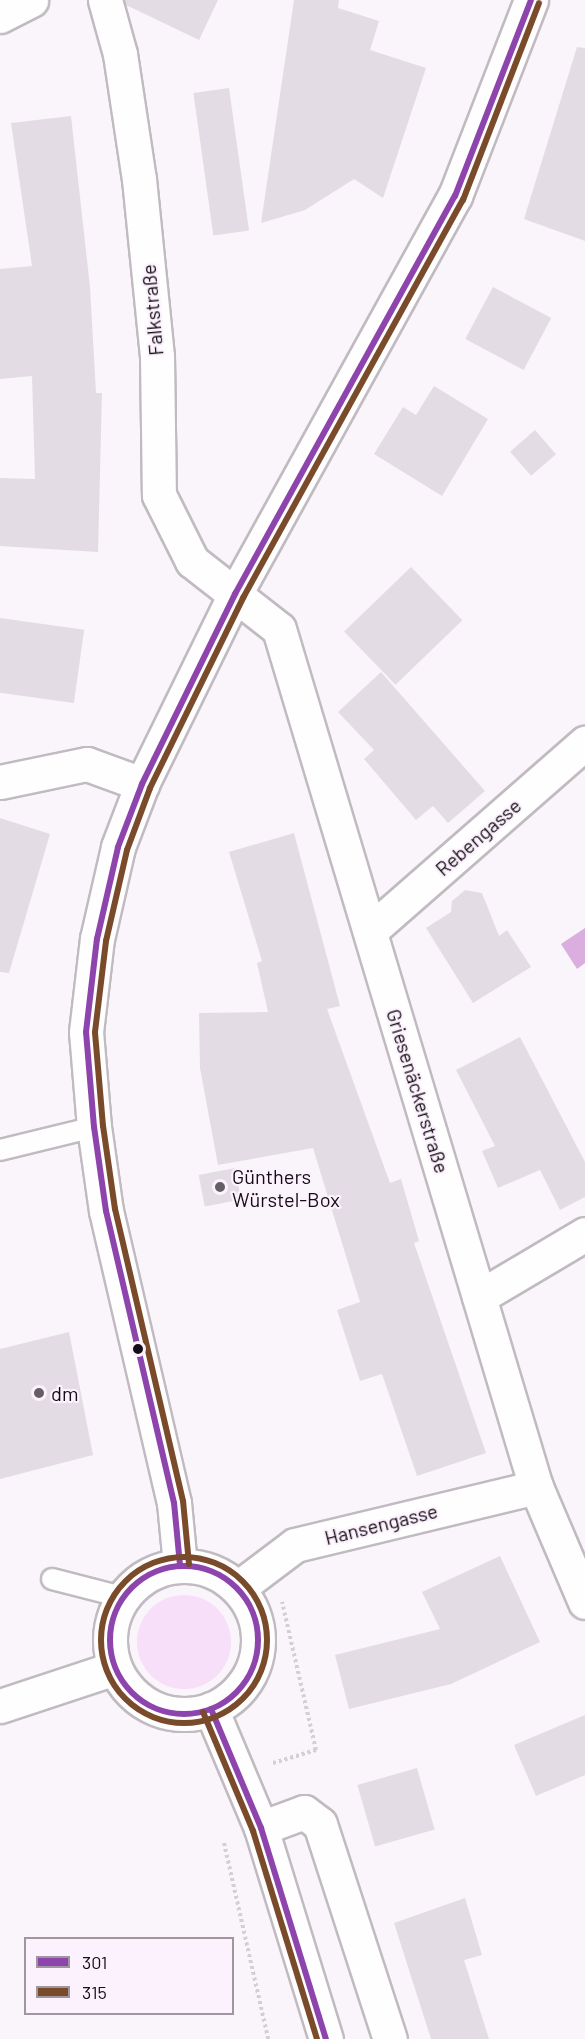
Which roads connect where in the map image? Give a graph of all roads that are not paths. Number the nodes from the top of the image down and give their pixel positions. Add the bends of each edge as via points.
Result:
1 (31, 0) edge
2 (105, 0) edge
3 (531, 0) edge
4 (0, 16) edge
5 (235, 594) junction
6 (585, 742) edge
7 (0, 782) edge
8 (142, 784) junction
9 (370, 931) junction
10 (94, 1127) junction
11 (0, 1150) edge
12 (585, 1234) edge
13 (479, 1297) junction
14 (536, 1487) junction
15 (180, 1565) junction
16 (52, 1578) dead end
17 (238, 1587) junction
18 (123, 1598) junction
19 (585, 1602) edge
20 (115, 1668) junction
21 (0, 1706) edge
22 (211, 1709) junction
23 (261, 1828) junction
24 (326, 2039) edge
25 (390, 2039) edge

1 - 4 street
2 - 5 street, Falkstraße via 120,54 139,179 157,356 159,495 192,561
3 - 5 street via 455,196
5 - 8 street
5 - 9 street, Griesenäckerstraße via 279,629
6 - 9 street, Rebengasse
7 - 8 street via 87,764
8 - 10 street via 118,847 97,939 86,1032
9 - 13 street, Griesenäckerstraße
10 - 11 lane
10 - 15 street via 106,1210 174,1503
12 - 13 street
13 - 14 street, Griesenäckerstraße
14 - 17 street, Hansengasse via 295,1545
14 - 19 street, Griesenäckerstraße
15 - 17 street via 221,1574
15 - 18 street via 157,1569
16 - 18 lane
17 - 22 street via 252,1608 259,1632 258,1656 248,1679 233,1697
18 - 20 street via 112,1620 110,1644
20 - 21 street
20 - 22 street via 135,1695 165,1712
22 - 23 street
23 - 24 street
23 - 25 street via 304,1812 320,1824

